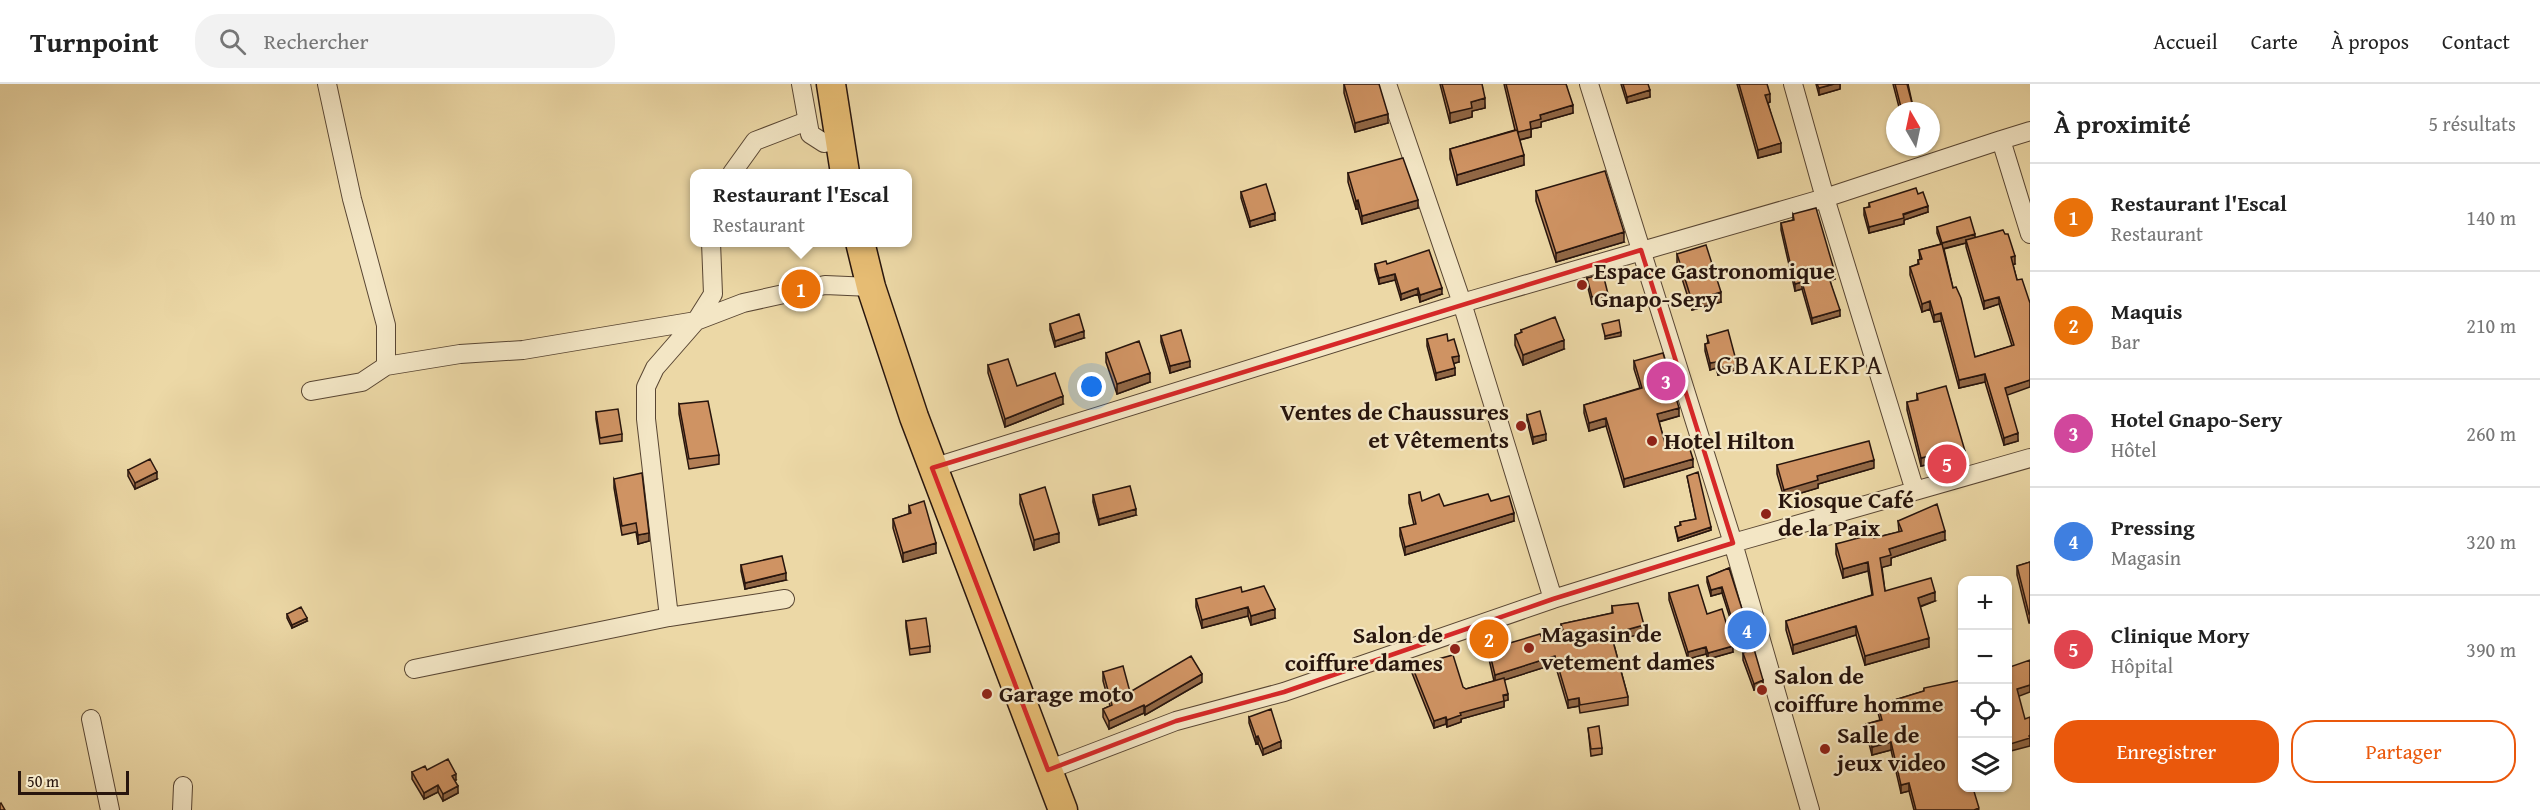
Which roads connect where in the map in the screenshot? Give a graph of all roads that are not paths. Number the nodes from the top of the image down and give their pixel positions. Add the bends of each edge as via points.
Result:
1 (327, 84) edge
2 (801, 84) edge
3 (831, 84) edge
4 (1387, 84) edge
5 (1589, 84) edge
6 (1793, 84) edge
7 (807, 121) junction
8 (2030, 131) edge
9 (837, 140) junction
10 (2001, 140) junction
11 (735, 169) edge
12 (844, 169) edge
13 (1825, 198) junction
14 (2030, 234) edge
15 (711, 247) edge
16 (861, 247) edge
17 (1641, 250) junction
18 (871, 287) junction
19 (1462, 303) junction
20 (696, 321) junction
21 (386, 366) junction
22 (311, 391) dead end
23 (2030, 458) edge
24 (932, 468) junction
25 (1915, 491) junction
26 (1733, 543) junction
27 (1553, 598) junction
28 (785, 599) dead end
29 (669, 617) junction
30 (414, 669) dead end
31 (91, 719) dead end
32 (1048, 770) junction
33 (183, 786) dead end
34 (110, 810) edge
35 (183, 810) edge
36 (1063, 810) edge
37 (1810, 810) edge

1 - 21 street via 354,209 386,325
2 - 7 street
3 - 9 main road
4 - 19 street
5 - 17 street
6 - 13 street
7 - 9 street via 810,134 824,143
7 - 11 street via 755,141
8 - 10 street
9 - 12 main road
10 - 13 street
10 - 14 street
13 - 17 street
13 - 25 street
15 - 20 street via 713,294
16 - 18 main road
17 - 19 street
17 - 26 street
18 - 20 street via 825,285 743,303
18 - 24 main road
19 - 24 street
19 - 27 street
20 - 21 street via 523,350 460,354
20 - 29 street via 655,368 646,387 646,419
21 - 22 street via 362,382
23 - 25 street
24 - 32 main road
25 - 26 street
26 - 27 street
26 - 37 street
27 - 32 street via 1284,692 1176,721
28 - 29 street
29 - 30 street
31 - 34 street
32 - 36 main road
33 - 35 street

